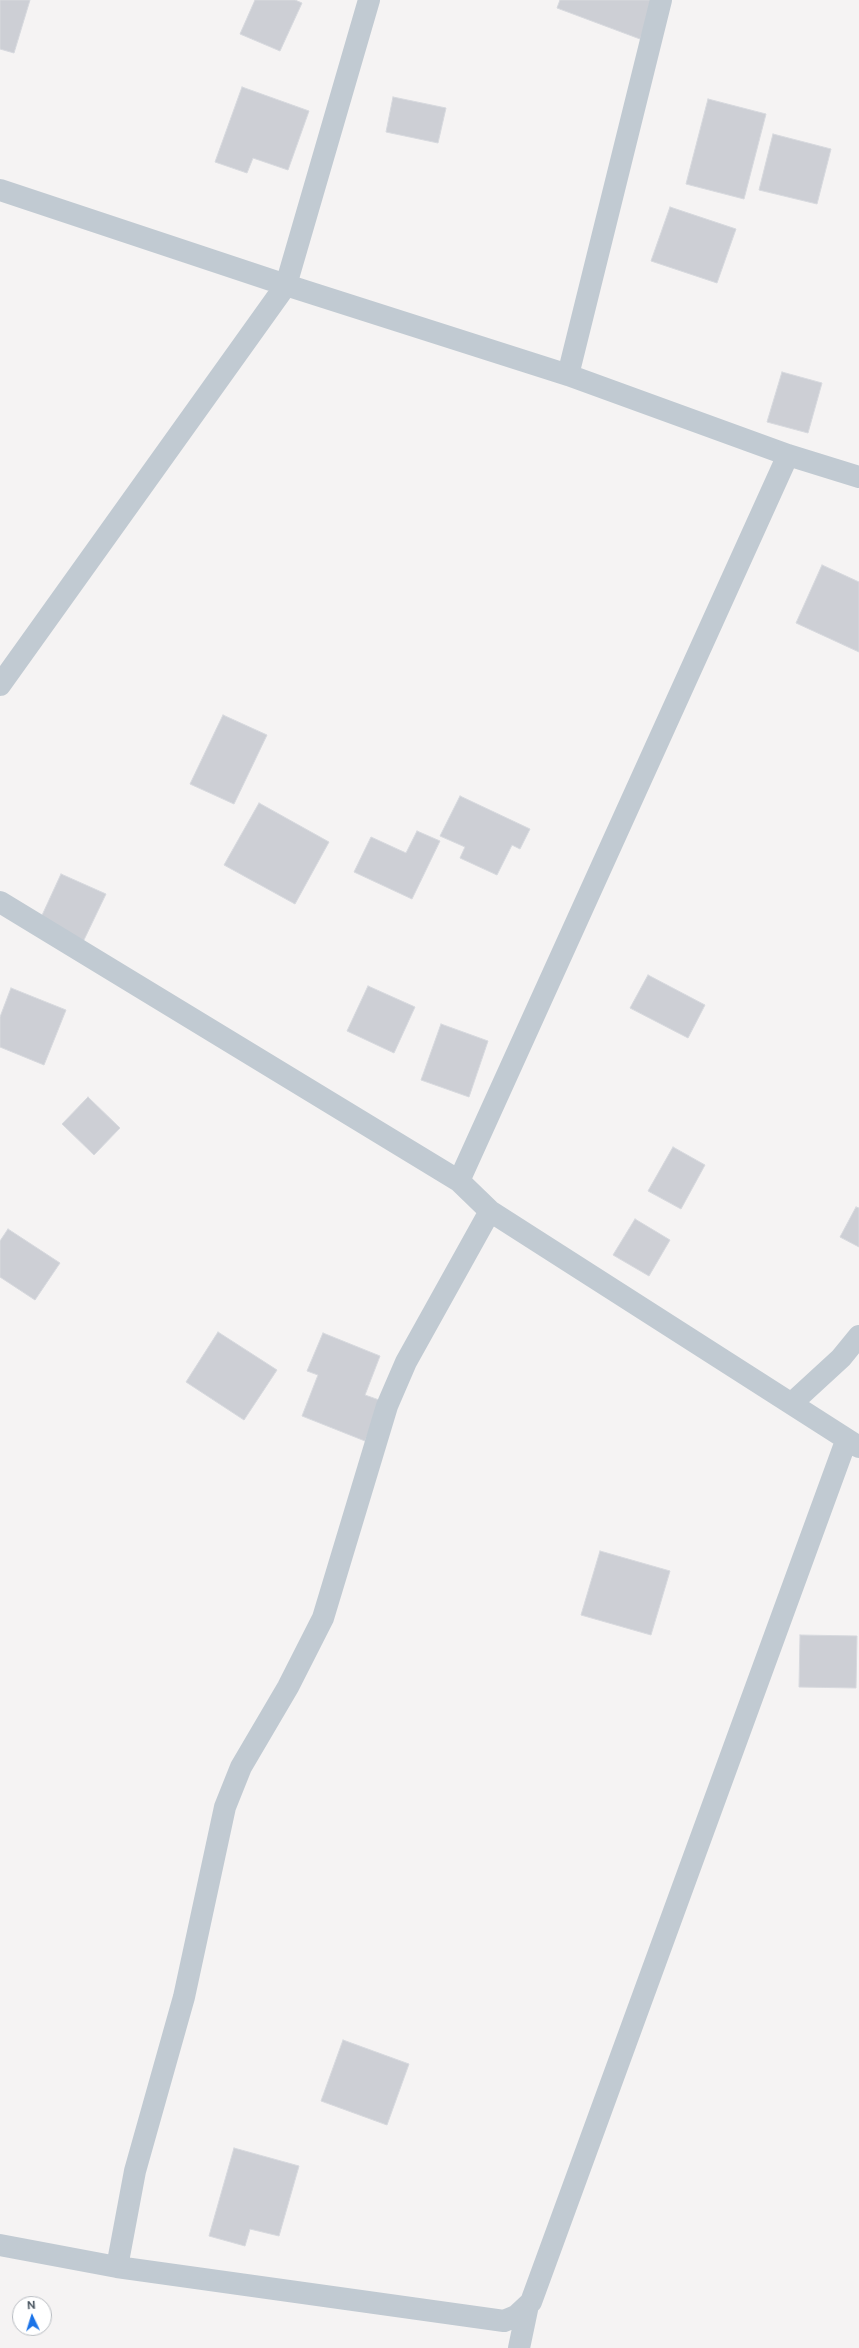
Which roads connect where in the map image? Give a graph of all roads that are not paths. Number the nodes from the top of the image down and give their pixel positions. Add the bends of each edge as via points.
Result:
1 (369, 0) edge
2 (661, 0) edge
3 (0, 190) edge
4 (286, 285) junction
5 (568, 375) junction
6 (788, 456) junction
7 (859, 477) edge
8 (0, 685) edge
9 (0, 902) edge
10 (458, 1181) junction
11 (490, 1212) junction
12 (859, 1336) edge
13 (792, 1403) junction
14 (853, 1444) edge
15 (0, 2244) edge
16 (117, 2267) junction
17 (528, 2305) junction
18 (519, 2348) edge

1 - 4 street
2 - 5 street
3 - 4 street
4 - 5 street
4 - 8 street
5 - 6 street
6 - 7 street
6 - 10 street
9 - 10 street
10 - 11 street
11 - 13 street
11 - 16 street via 406,1362 387,1406 323,1618 288,1687 241,1767 225,1807 184,1998 135,2171
12 - 13 street via 841,1358
13 - 14 street
14 - 17 street via 534,2295
15 - 16 street
16 - 17 street via 504,2321 516,2316
17 - 18 street

